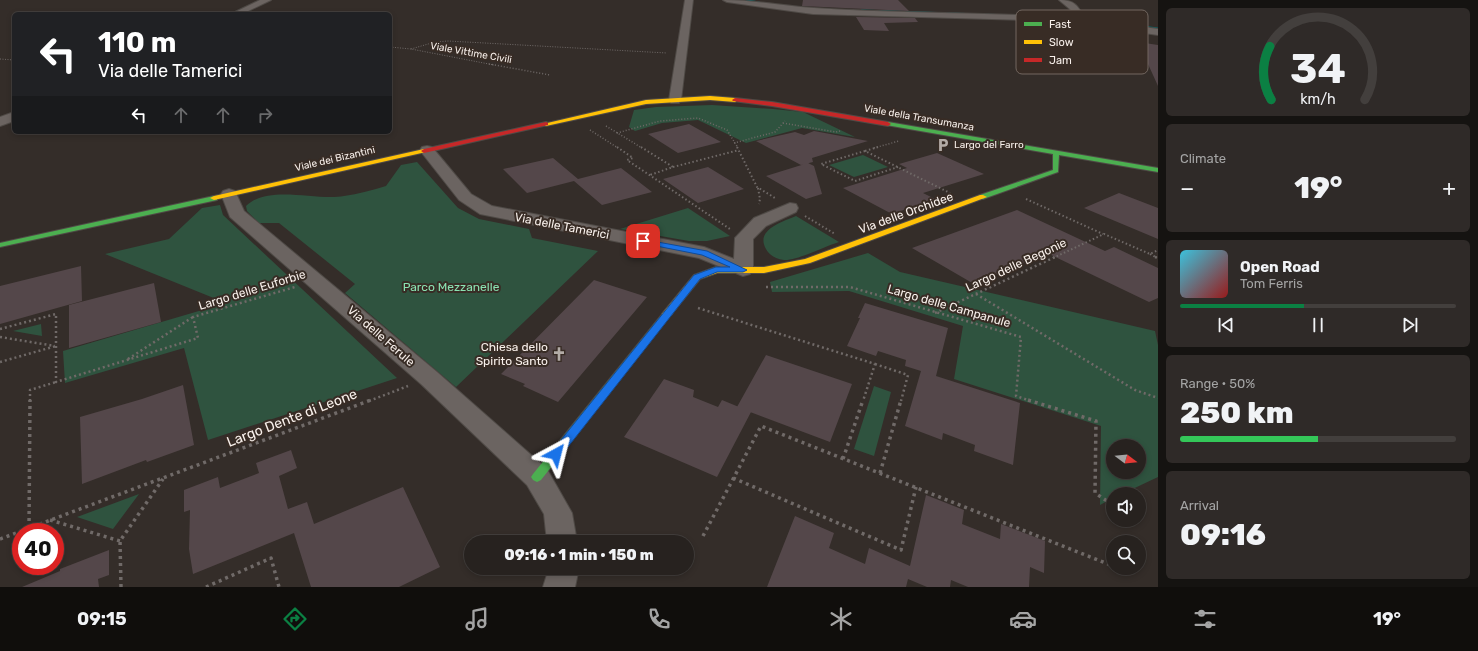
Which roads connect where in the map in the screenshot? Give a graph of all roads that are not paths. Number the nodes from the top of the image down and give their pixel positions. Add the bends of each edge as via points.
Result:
1 (267, 0) edge
2 (689, 0) edge
3 (727, 0) edge
4 (1063, 0) edge
5 (1076, 10) edge
6 (240, 12) edge
7 (1016, 17) edge
8 (1148, 31) edge
9 (1158, 32) edge
10 (675, 100) junction
11 (12, 117) edge
12 (0, 122) edge
13 (427, 150) junction
14 (1056, 152) junction
15 (1158, 170) edge
16 (228, 194) junction
17 (790, 208) road end
18 (0, 245) edge
19 (743, 270) junction
20 (538, 477) junction
21 (561, 535) edge
22 (562, 575) edge
23 (559, 587) edge

1 - 6 street
2 - 10 street
3 - 7 street via 813,11
4 - 5 street
8 - 9 street
10 - 13 street, Viale dei Bizantini via 646,102
10 - 14 street, Viale della Transumanza via 710,98 772,104
11 - 12 street
13 - 16 street, Viale dei Bizantini
13 - 19 street, Via delle Tamerici via 465,197 486,210 704,253
14 - 15 street, Viale della Transumanza
14 - 19 street, Via delle Orchidee via 1056,171 1006,190 807,261 764,270
16 - 18 street, Viale dei Bizantini
16 - 20 street, Via delle Ferule via 236,213 317,280
17 - 19 street via 760,222 744,238
19 - 20 street, Via delle Orchidee via 716,270 697,277
20 - 21 street, Via delle Ferule via 558,513
22 - 23 street

